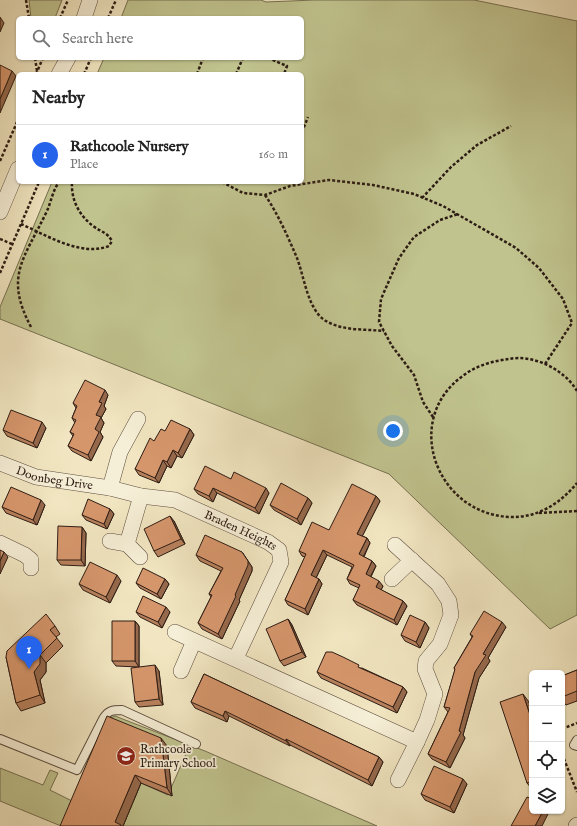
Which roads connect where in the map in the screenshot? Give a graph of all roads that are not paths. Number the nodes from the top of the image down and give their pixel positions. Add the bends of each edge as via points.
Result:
1 (90, 0) edge
2 (85, 16) edge
3 (67, 60) edge
4 (60, 72) edge
5 (16, 175) edge
6 (0, 212) edge
7 (138, 419) dead end
8 (0, 463) edge
9 (110, 488) junction
10 (141, 496) junction
11 (110, 541) dead end
12 (0, 543) edge
13 (127, 544) junction
14 (395, 545) dead end
15 (140, 556) dead end
16 (412, 560) junction
17 (31, 568) dead end
18 (392, 580) dead end
19 (175, 632) dead end
20 (194, 641) junction
21 (236, 658) junction
22 (181, 671) dead end
23 (0, 738) edge
24 (577, 740) edge
25 (417, 742) junction
26 (196, 744) dead end
27 (577, 746) edge
28 (398, 780) dead end

1 - 2 street
3 - 4 street
5 - 6 street
7 - 9 street via 120,452
8 - 9 street, Doonbeg Drive via 36,477
9 - 10 street, Braden Heights
10 - 13 street
10 - 21 street, Braden Heights via 175,500 268,542 280,550 281,562
11 - 13 street
12 - 17 street via 25,555 31,560
13 - 15 street
14 - 16 street
16 - 18 street
16 - 25 street via 438,584 448,601 450,615 440,644 426,661 425,669 435,694
19 - 20 street
20 - 21 street
20 - 22 street
21 - 25 street
23 - 26 lane via 77,770 106,713 122,710
24 - 27 lane via 574,745
25 - 28 street

